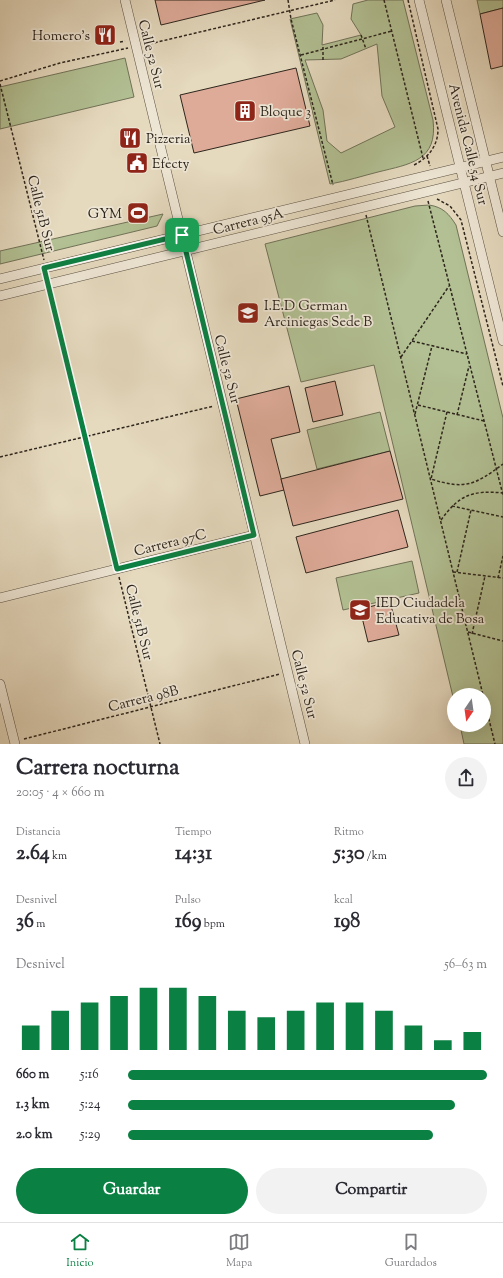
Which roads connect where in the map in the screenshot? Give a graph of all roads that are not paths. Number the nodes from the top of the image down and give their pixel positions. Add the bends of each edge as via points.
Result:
1 (124, 0) edge
2 (419, 0) edge
3 (446, 0) edge
4 (503, 157) edge
5 (486, 161) junction
6 (460, 168) junction
7 (503, 173) edge
8 (489, 177) junction
9 (464, 183) junction
10 (503, 232) edge
11 (182, 235) junction
12 (185, 251) junction
13 (0, 279) edge
14 (0, 296) edge
15 (503, 341) edge
16 (254, 535) junction
17 (0, 598) edge
18 (0, 684) edge
19 (14, 743) edge
20 (305, 744) edge

1 - 11 street, Calle 52 Sur
2 - 6 street, Avenida Calle 54 Sur
3 - 5 street, Avenida Calle 54 Sur
4 - 5 street, Carrera 95A
5 - 6 street, Carrera 95A
5 - 8 street, Avenida Calle 54 Sur
6 - 9 street, Avenida Calle 54 Sur
6 - 11 street, Carrera 95A
7 - 8 street, Carrera 95A
8 - 9 street, Carrera 95A
8 - 10 street, Avenida Calle 54 Sur
9 - 12 street, Carrera 95A
9 - 15 street, Avenida Calle 54 Sur
11 - 12 street, Calle 52 Sur
11 - 13 street, Carrera 95A
12 - 14 street, Carrera 95A
12 - 16 street, Calle 52 Sur
16 - 17 street, Carrera 97C
16 - 20 street, Calle 52 Sur
18 - 19 street

